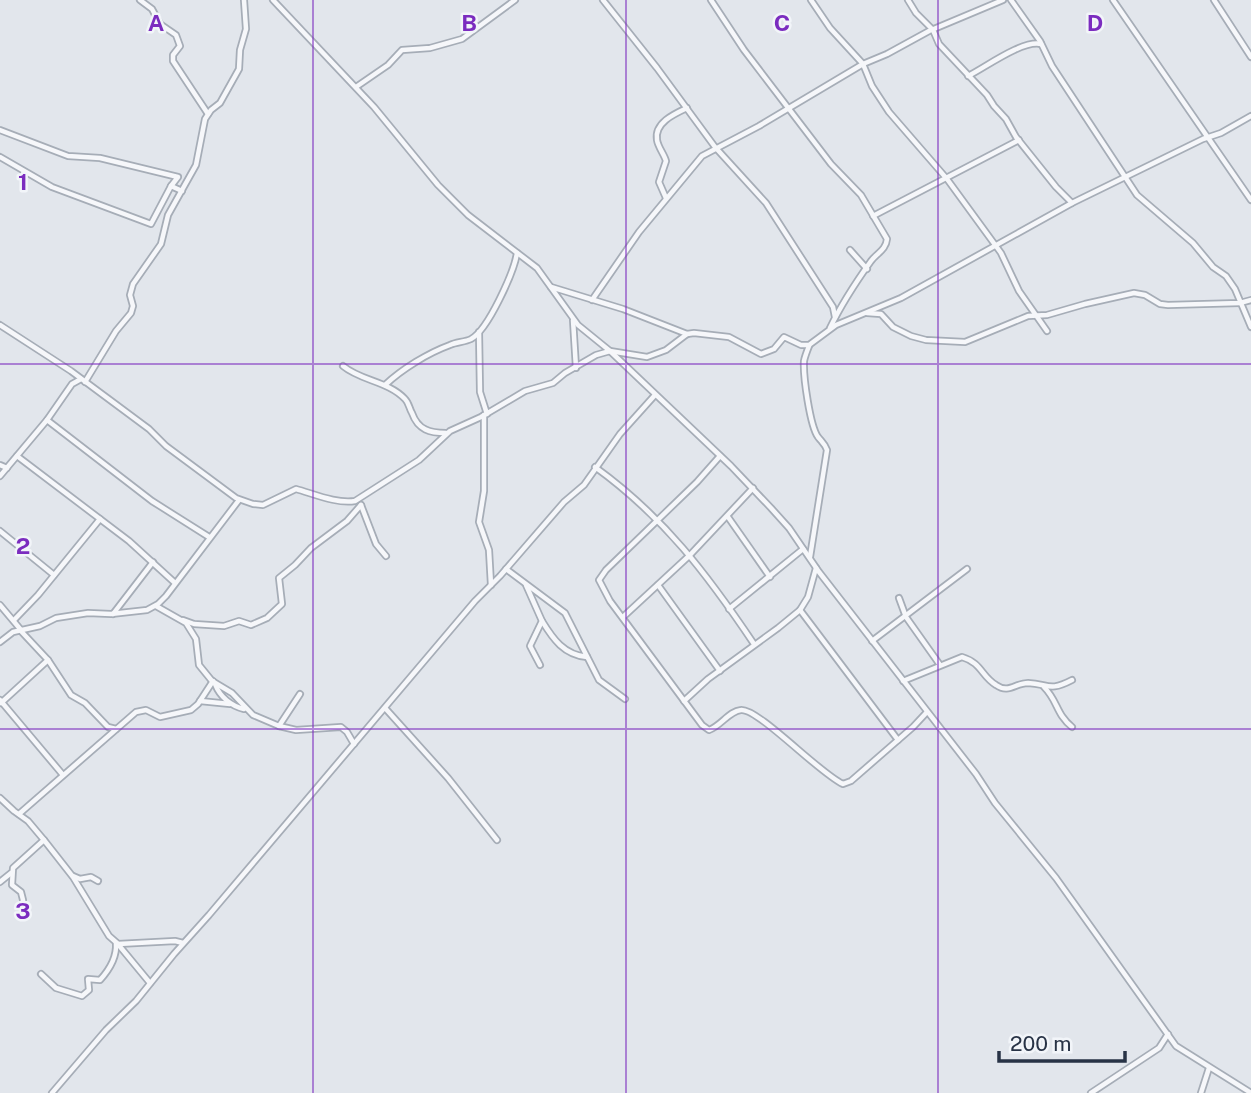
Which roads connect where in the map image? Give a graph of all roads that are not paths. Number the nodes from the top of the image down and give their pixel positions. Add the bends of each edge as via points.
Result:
1 (140, 0) edge
2 (244, 0) edge
3 (273, 0) edge
4 (516, 0) edge
5 (603, 0) edge
6 (811, 0) edge
7 (908, 0) edge
8 (1003, 0) edge
9 (1011, 0) edge
10 (1113, 0) edge
11 (1214, 0) edge
12 (714, 1) edge
13 (933, 30) junction
14 (1041, 44) junction
15 (1251, 57) edge
16 (863, 64) junction
17 (968, 76) junction
18 (356, 87) junction
19 (687, 108) junction
20 (790, 108) junction
21 (208, 114) junction
22 (1251, 116) edge
23 (0, 130) edge
24 (1208, 137) junction
25 (1019, 140) junction
26 (715, 147) junction
27 (0, 158) edge
28 (1127, 176) junction
29 (177, 177) junction
30 (190, 178) junction
31 (947, 178) junction
32 (171, 186) junction
33 (182, 191) junction
34 (666, 198) junction
35 (1251, 200) edge
36 (1072, 203) junction
37 (873, 216) junction
38 (995, 245) junction
39 (850, 250) dead end
40 (517, 252) junction
41 (867, 269) junction
42 (550, 287) junction
43 (592, 300) junction
44 (1251, 300) edge
45 (1240, 303) junction
46 (863, 314) junction
47 (1037, 316) junction
48 (835, 318) junction
49 (573, 319) junction
50 (0, 325) edge
51 (1251, 327) edge
52 (830, 330) junction
53 (1047, 331) dead end
54 (479, 332) junction
55 (687, 334) junction
56 (809, 345) junction
57 (610, 351) junction
58 (343, 366) dead end
59 (576, 368) junction
60 (83, 380) junction
61 (385, 385) junction
62 (655, 395) junction
63 (485, 415) junction
64 (47, 420) junction
65 (447, 433) junction
66 (720, 456) junction
67 (17, 457) junction
68 (0, 465) edge
69 (595, 467) junction
70 (7, 468) junction
71 (0, 476) edge
72 (753, 488) junction
73 (239, 500) junction
74 (361, 502) junction
75 (728, 517) junction
76 (100, 519) junction
77 (658, 520) junction
78 (0, 531) edge
79 (209, 537) junction
80 (803, 549) junction
81 (690, 555) junction
82 (386, 556) dead end
83 (810, 559) junction
84 (153, 562) junction
85 (816, 568) junction
86 (506, 569) junction
87 (967, 569) dead end
88 (54, 575) junction
89 (770, 577) junction
90 (175, 583) junction
91 (525, 584) junction
92 (491, 585) junction
93 (658, 585) junction
94 (899, 598) dead end
95 (0, 605) edge
96 (156, 606) junction
97 (729, 609) junction
98 (800, 610) junction
99 (113, 614) junction
100 (623, 617) junction
101 (906, 617) junction
102 (14, 620) junction
103 (182, 620) junction
104 (542, 621) junction
105 (21, 630) junction
106 (872, 641) junction
107 (0, 642) edge
108 (754, 644) junction
109 (587, 657) junction
110 (48, 660) junction
111 (540, 665) dead end
112 (940, 665) junction
113 (720, 671) junction
114 (1072, 680) dead end
115 (903, 681) junction
116 (213, 682) junction
117 (1044, 687) junction
118 (300, 694) dead end
119 (625, 699) dead end
120 (200, 701) junction
121 (684, 701) junction
122 (1, 702) edge
123 (231, 704) junction
124 (385, 708) junction
125 (245, 709) junction
126 (927, 712) junction
127 (279, 726) junction
128 (1072, 727) dead end
129 (117, 729) junction
130 (898, 740) junction
131 (354, 744) junction
132 (63, 775) junction
133 (0, 798) edge
134 (19, 814) junction
135 (44, 839) junction
136 (497, 840) dead end
137 (12, 873) junction
138 (72, 876) junction
139 (98, 881) dead end
140 (0, 882) edge
141 (23, 900) dead end
142 (117, 943) junction
143 (183, 943) junction
144 (41, 974) dead end
145 (150, 984) junction
146 (1168, 1034) junction
147 (1209, 1068) junction
148 (52, 1093) edge
149 (1091, 1093) edge
150 (1201, 1093) edge
151 (1251, 1093) edge

1 - 21 street via 179,40 173,61
2 - 21 street via 246,29 239,69 220,103
3 - 18 street
4 - 18 street via 462,39 401,50
5 - 19 street
6 - 16 street
7 - 13 street
8 - 13 street
9 - 14 street
10 - 24 street
11 - 15 street
12 - 20 street via 744,50
13 - 16 street
13 - 17 street
14 - 17 street via 1016,48
14 - 28 street
16 - 20 street
16 - 31 street via 890,112
17 - 25 street via 1006,118
18 - 40 street via 438,185
19 - 26 street
19 - 34 street via 658,130 666,161 659,182
20 - 26 street
20 - 37 street
21 - 30 street
22 - 24 street
23 - 29 street via 68,156 100,158
24 - 28 street
24 - 35 street
25 - 31 street
25 - 36 street
26 - 34 street via 697,160
26 - 48 street via 766,203 833,307
27 - 32 street via 52,187 151,224
28 - 36 street
28 - 45 street via 1139,197 1226,276
29 - 30 street
29 - 32 street
30 - 33 street
31 - 37 street
31 - 38 street
32 - 33 street
33 - 60 street via 168,215 160,246 133,284 131,313
34 - 43 street
36 - 38 street
37 - 41 street via 887,242
38 - 46 street
38 - 47 street
39 - 41 street
40 - 42 street via 537,268
40 - 54 street via 506,286
41 - 48 street
42 - 43 street
42 - 49 street
43 - 55 street
44 - 45 street
45 - 47 street via 1162,304 1134,293
45 - 51 street
46 - 47 street via 881,314 900,331 946,342 972,341 1003,325
46 - 52 street
47 - 53 street
48 - 52 street
49 - 57 street
49 - 59 street
50 - 60 street
52 - 56 street
54 - 61 street via 469,341 448,345 402,369
54 - 63 street
55 - 56 street via 722,335 761,354 774,349 784,337
55 - 57 street via 646,358
56 - 83 street via 804,360 813,424 827,450
57 - 59 street
57 - 62 street
58 - 61 street via 356,376
59 - 63 street
60 - 64 street via 72,384
60 - 73 street
61 - 65 street via 407,400 419,426 432,433
62 - 66 street
62 - 69 street
63 - 65 street
63 - 92 street via 479,522 489,550
64 - 67 street
64 - 79 street via 152,501
65 - 74 street via 419,460
66 - 72 street
66 - 77 street
67 - 70 street
67 - 76 street
68 - 70 street
69 - 77 street
69 - 86 street via 584,485
70 - 71 street
72 - 75 street
72 - 80 street
73 - 74 street via 263,505 294,489
73 - 79 street
74 - 82 street via 376,544
74 - 103 street via 347,521 279,578 282,604 267,618 251,625 239,621 223,626
75 - 81 street
75 - 89 street
76 - 84 street
76 - 88 street
77 - 81 street
77 - 100 street via 600,576 599,583
78 - 88 street
79 - 90 street
80 - 83 street
80 - 89 street
81 - 93 street
81 - 97 street
83 - 85 street
84 - 90 street
84 - 99 street
85 - 98 street
85 - 106 street
86 - 91 street
86 - 92 street
87 - 101 street
88 - 102 street
89 - 97 street
90 - 96 street
91 - 104 street
91 - 109 street via 565,613
92 - 124 street
93 - 100 street
93 - 113 street
94 - 101 street
95 - 102 street
96 - 99 street
96 - 103 street
97 - 108 street
98 - 108 street
98 - 130 street
99 - 105 street via 56,618
100 - 121 street
101 - 106 street
101 - 112 street
102 - 105 street
103 - 116 street via 196,639 199,665
104 - 109 street via 564,650
104 - 111 street via 530,646
105 - 107 street
105 - 110 street
106 - 115 street
108 - 113 street
109 - 119 street via 598,680
110 - 122 street
110 - 129 street via 71,695 108,727
112 - 115 street
112 - 117 street via 962,657 975,662 1003,689 1024,683
113 - 121 street
114 - 117 street
115 - 126 street
116 - 120 street
116 - 123 street
116 - 125 street via 235,695
117 - 128 street
118 - 127 street
120 - 123 street
120 - 129 street via 191,710 160,717 141,709
121 - 130 street via 709,730 740,710 751,713 843,785
122 - 132 street
123 - 125 street
124 - 131 street
124 - 136 street
125 - 127 street
126 - 130 street
126 - 146 street via 1056,878
127 - 131 street via 296,730 341,727
129 - 132 street
131 - 143 street
132 - 134 street
133 - 134 street
134 - 135 street
135 - 137 street via 16,863
135 - 138 street
137 - 140 street
137 - 141 street via 12,886
138 - 139 street
138 - 142 street
142 - 143 street
142 - 144 street via 110,968 100,980 89,979 89,990 82,996 56,988
142 - 145 street
143 - 145 street
145 - 148 street
146 - 147 street via 1180,1049
146 - 149 street via 1159,1048
147 - 150 street
147 - 151 street

